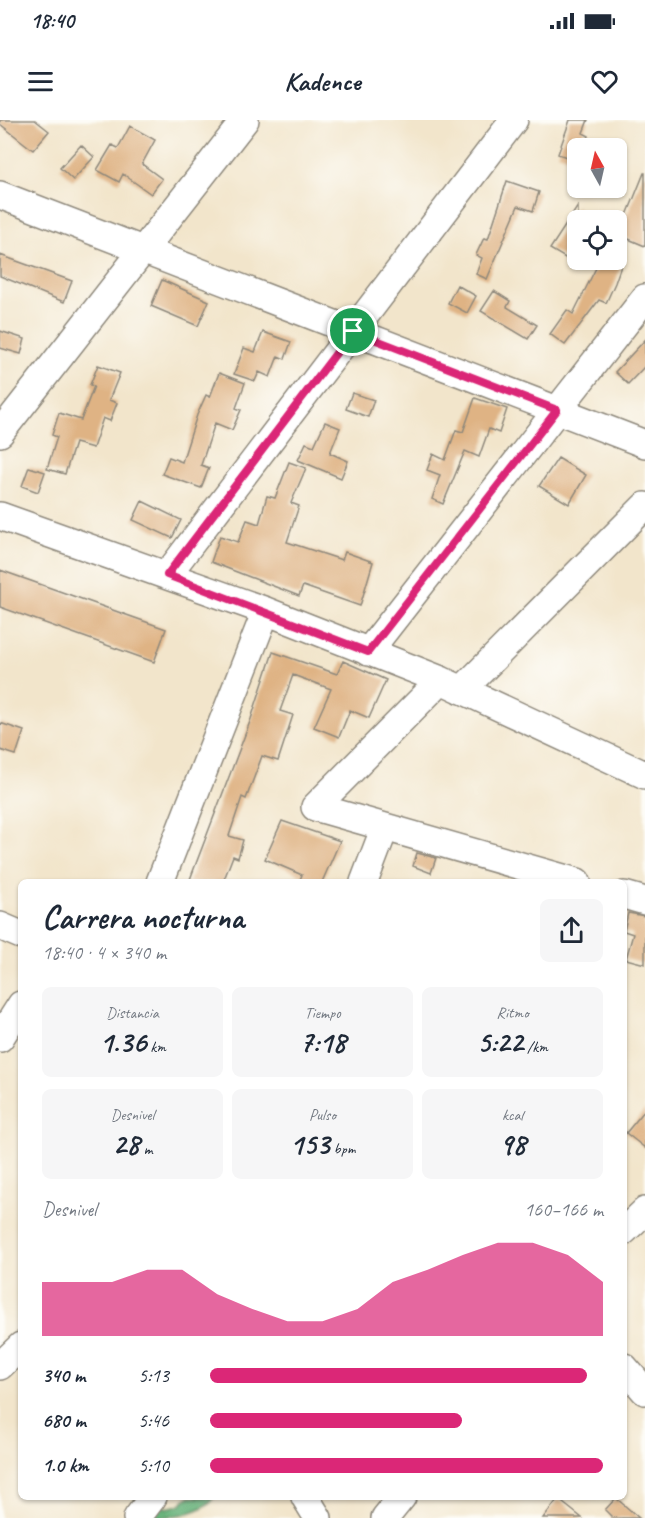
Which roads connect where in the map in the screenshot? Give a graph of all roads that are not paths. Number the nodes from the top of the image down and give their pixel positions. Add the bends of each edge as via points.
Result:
1 (245, 120) edge
2 (514, 120) edge
3 (0, 195) edge
4 (145, 249) junction
5 (645, 298) edge
6 (353, 331) junction
7 (557, 410) junction
8 (0, 434) edge
9 (645, 444) edge
10 (645, 506) edge
11 (0, 516) edge
12 (167, 575) junction
13 (266, 611) junction
14 (368, 652) junction
15 (452, 685) junction
16 (645, 775) edge
17 (385, 827) junction
18 (161, 879) edge
19 (365, 879) edge
20 (566, 879) edge
21 (627, 896) edge
22 (645, 901) edge
23 (0, 926) edge
24 (18, 934) edge
25 (18, 1010) edge
26 (0, 1038) edge
27 (645, 1211) edge
28 (627, 1228) edge
29 (18, 1349) edge
30 (0, 1366) edge
31 (627, 1370) edge
32 (645, 1391) edge
33 (151, 1500) edge
34 (307, 1500) edge
35 (400, 1500) edge
36 (137, 1518) edge
37 (318, 1518) edge
38 (386, 1518) edge

1 - 4 street
2 - 6 street
3 - 4 street
4 - 6 street
4 - 8 street
5 - 7 street
6 - 7 street
6 - 12 street
7 - 9 street
7 - 14 street
10 - 15 street
11 - 12 street
12 - 13 street
13 - 14 street
13 - 18 street
14 - 15 street
15 - 16 street
15 - 17 street via 315,807
17 - 19 street
17 - 20 street
21 - 22 street
23 - 24 street
25 - 26 street
27 - 28 street
29 - 30 street
31 - 32 street
33 - 36 street
34 - 37 street
35 - 38 street

